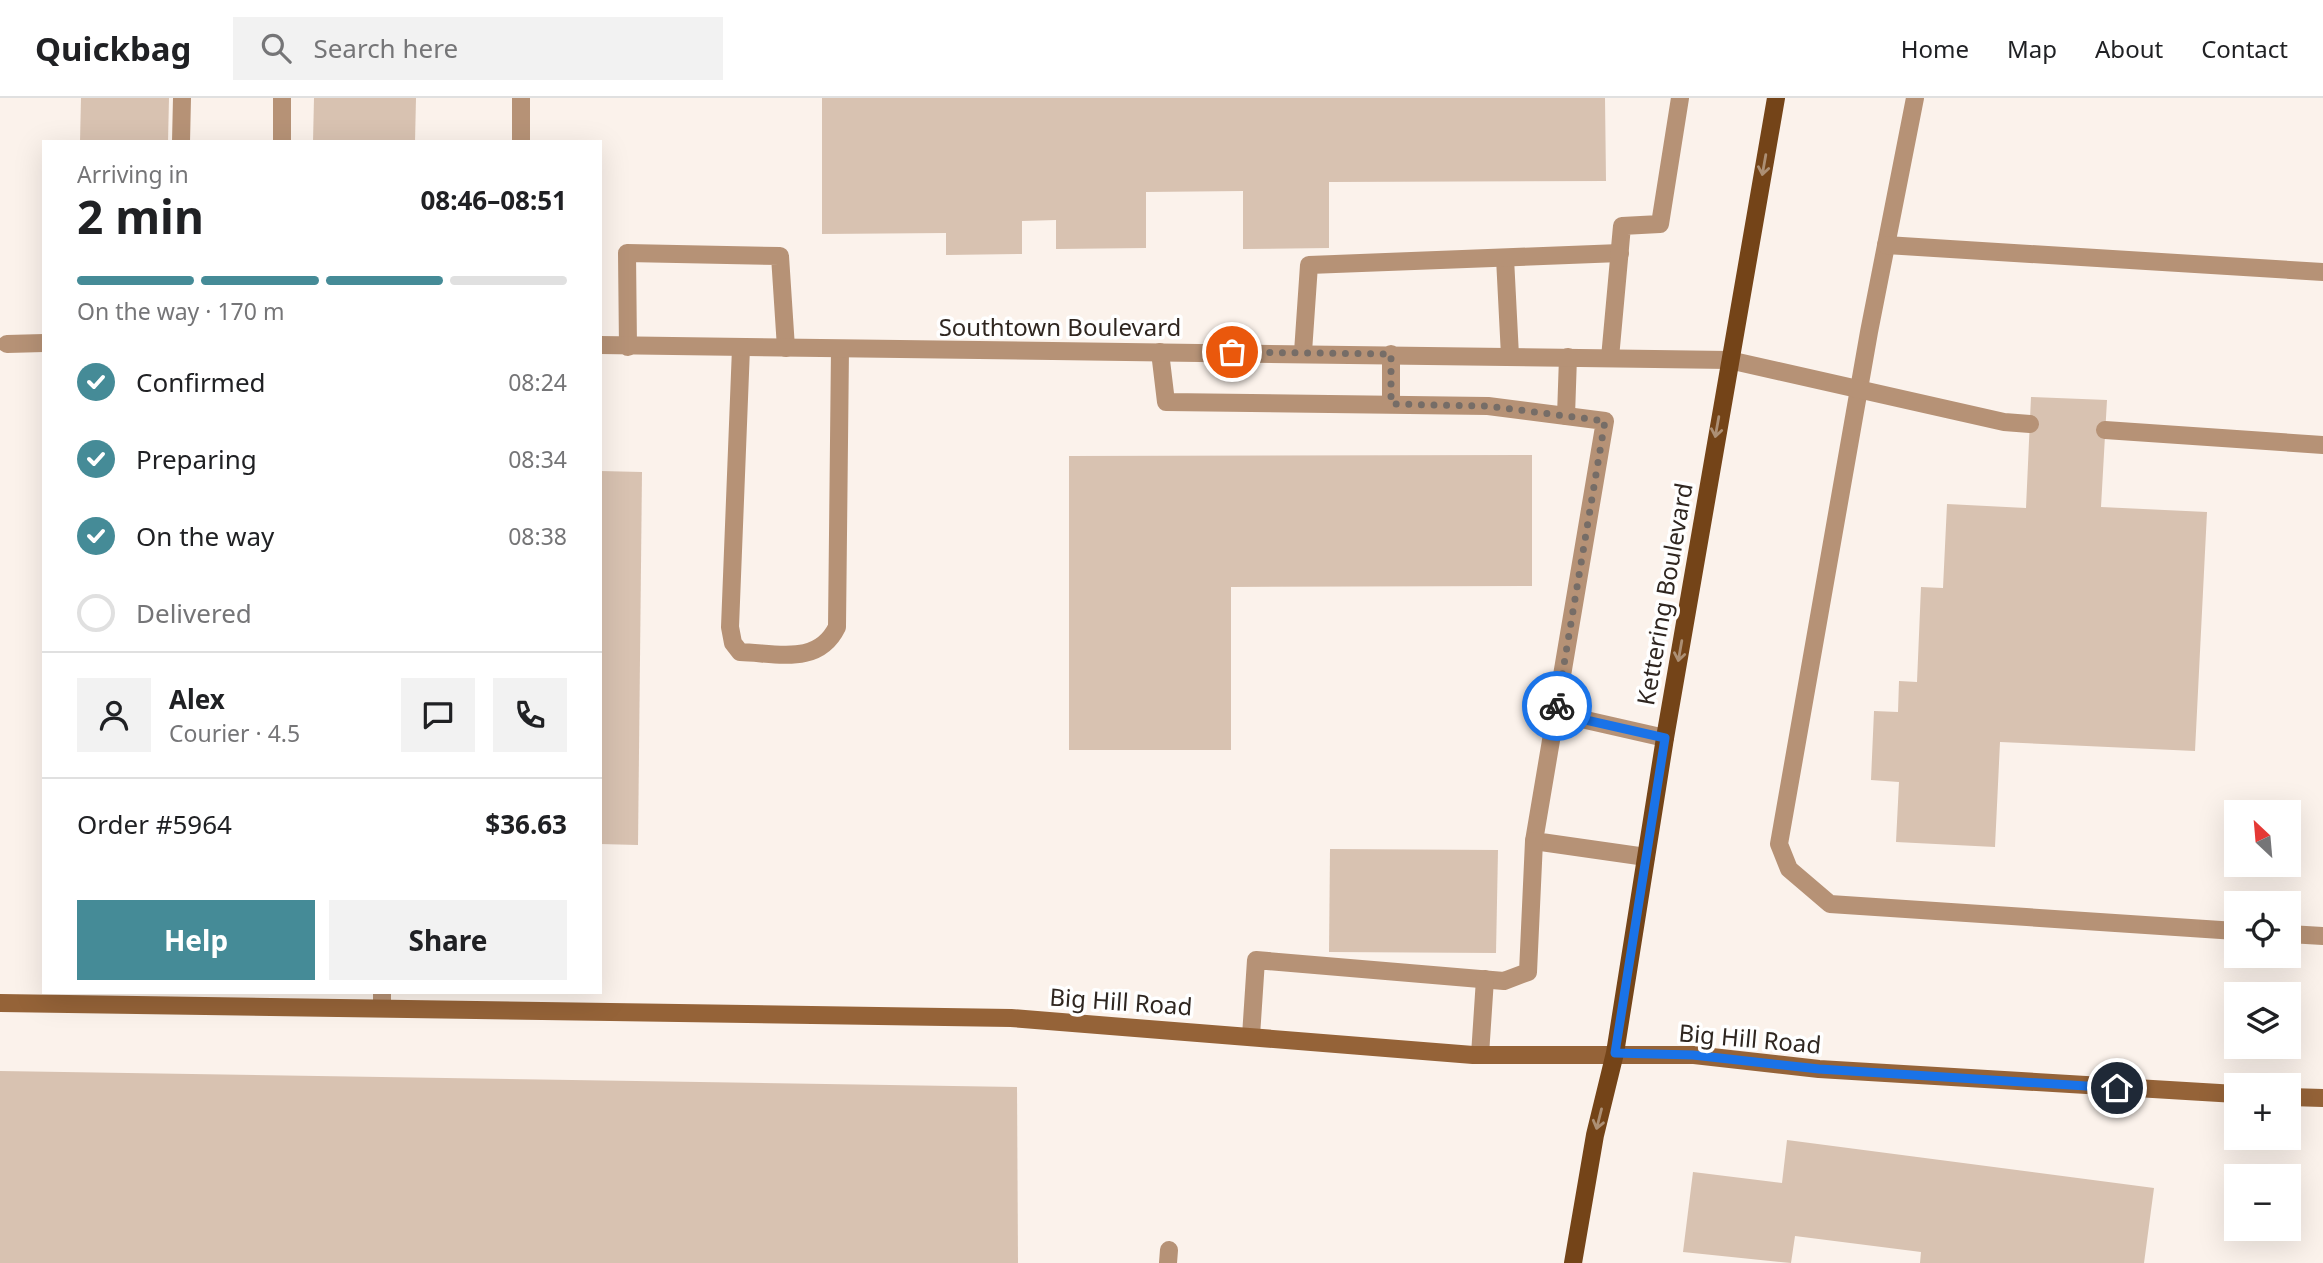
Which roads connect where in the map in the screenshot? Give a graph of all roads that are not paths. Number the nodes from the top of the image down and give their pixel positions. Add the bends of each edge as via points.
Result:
1 (182, 98) edge
2 (282, 98) edge
3 (521, 98) edge
4 (1679, 98) edge
5 (1776, 98) edge
6 (1915, 98) edge
7 (181, 140) edge
8 (282, 140) edge
9 (521, 140) edge
10 (1886, 245) junction
11 (1619, 253) junction
12 (1505, 257) junction
13 (2323, 272) edge
14 (42, 343) edge
15 (3, 344) edge
16 (602, 345) edge
17 (628, 347) junction
18 (741, 348) junction
19 (786, 348) junction
20 (840, 349) junction
21 (1160, 352) junction
22 (1303, 352) junction
23 (1391, 354) junction
24 (1510, 356) junction
25 (1568, 357) junction
26 (1610, 358) junction
27 (1729, 360) junction
28 (1859, 391) junction
29 (1391, 404) junction
30 (1566, 416) junction
31 (2030, 424) dead end
32 (2105, 430) dead end
33 (2323, 444) edge
34 (1555, 713) junction
35 (1665, 738) junction
36 (1534, 841) junction
37 (1646, 857) junction
38 (2224, 930) edge
39 (2301, 935) edge
40 (2323, 936) edge
41 (1485, 979) junction
42 (94, 998) edge
43 (382, 1000) edge
44 (0, 1003) edge
45 (1251, 1036) junction
46 (1615, 1053) junction
47 (1480, 1055) junction
48 (2224, 1093) edge
49 (2301, 1097) edge
50 (2323, 1098) edge
51 (1573, 1263) edge

1 - 7 street
2 - 8 street
3 - 9 street
4 - 11 street via 1660,224 1622,226
5 -> 27 main road, Kettering Boulevard
6 - 10 street
10 - 13 street
10 - 28 street
11 - 12 street
11 - 26 street
12 - 22 street via 1310,265
12 - 24 street
14 - 15 street
16 - 17 street, Southtown Boulevard
17 - 18 street, Southtown Boulevard
17 - 19 street via 626,253 780,256
18 - 19 street, Southtown Boulevard
18 - 20 street via 733,643 740,652 813,653 829,643 837,627
19 - 20 street, Southtown Boulevard
20 - 21 street, Southtown Boulevard
21 - 22 street, Southtown Boulevard
21 - 29 street via 1166,402
22 - 23 street, Southtown Boulevard
23 - 24 street, Southtown Boulevard
23 - 29 street
24 - 25 street, Southtown Boulevard
25 - 26 street, Southtown Boulevard
25 - 30 street
26 - 27 street, Southtown Boulevard
27 - 28 street, Southtown Boulevard
27 -> 35 main road, Kettering Boulevard
28 - 31 street, Southtown Boulevard
28 - 38 street via 1779,844 1788,869 1830,904
29 - 30 street via 1488,406
30 - 34 street via 1605,421
32 - 33 street
34 - 35 street
34 - 36 street
35 - 37 main road, Kettering Boulevard
36 - 37 street
36 - 41 street via 1528,972 1504,981
37 - 46 main road, Kettering Boulevard
39 - 40 street
41 - 45 street via 1256,960
41 - 47 street
42 - 43 street, Big Hill Road
42 - 44 street, Big Hill Road
43 - 45 street, Big Hill Road via 1011,1018
45 - 47 street, Big Hill Road
46 - 47 street, Big Hill Road
46 - 48 street, Big Hill Road
46 -> 51 main road, Kettering Boulevard via 1595,1135
49 - 50 street

